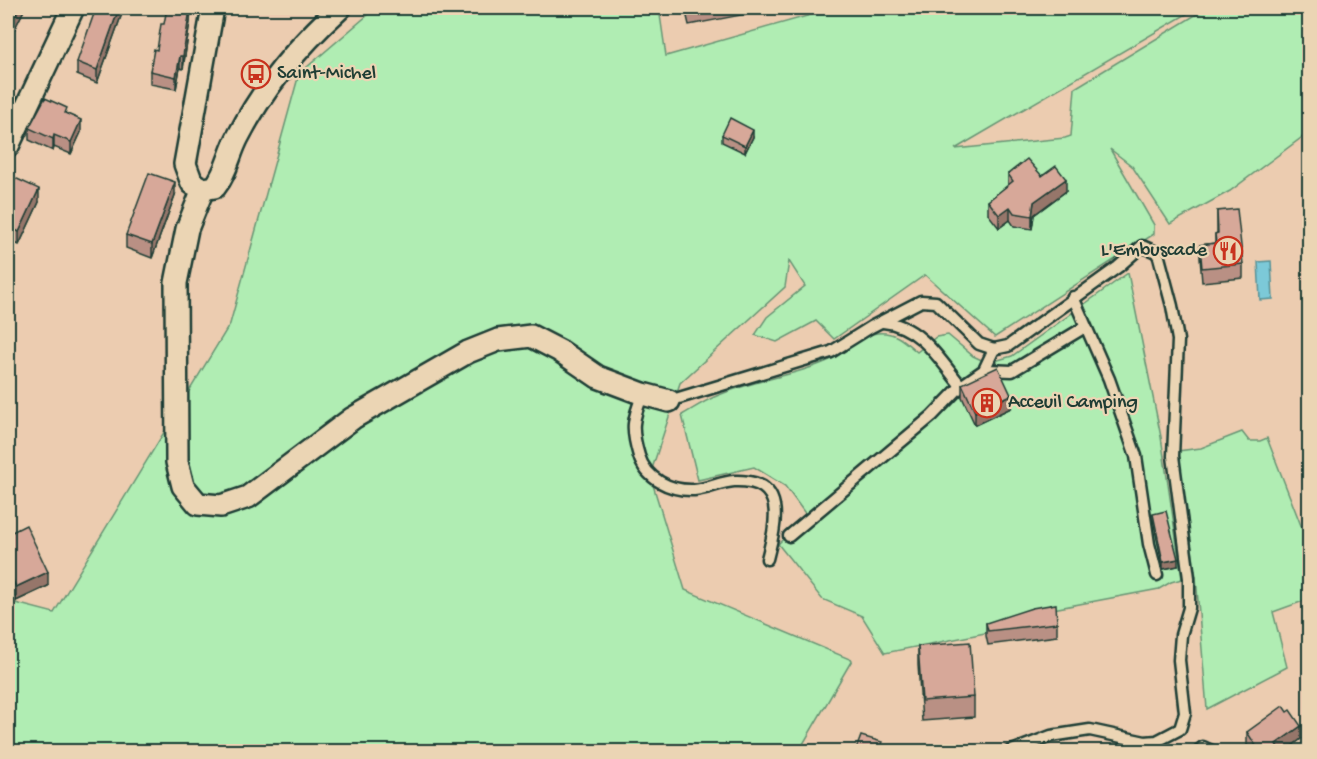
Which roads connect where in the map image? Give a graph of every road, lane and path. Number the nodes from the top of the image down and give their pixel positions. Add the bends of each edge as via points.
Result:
1 (72, 8) edge
2 (213, 8) edge
3 (340, 8) edge
4 (8, 146) edge
5 (203, 189) junction
6 (1073, 297) junction
7 (883, 322) junction
8 (1085, 327) junction
9 (994, 349) junction
10 (984, 370) junction
11 (961, 387) junction
12 (644, 394) junction
13 (669, 400) joint
14 (789, 536) dead end
15 (767, 559) dead end
16 (1157, 575) dead end
17 (1155, 746) edge
18 (1009, 752) edge
19 (1197, 752) edge
20 (1214, 752) edge

1 - 4 street
2 - 5 street via 185,164 192,183
3 - 5 street via 306,38 270,82 237,139 224,177 215,187
5 - 12 street via 187,229 176,283 177,462 183,486 198,504 221,506 248,497 353,418 468,351 498,340 531,336 598,377
6 - 8 lane
6 - 9 lane via 1008,346
6 - 17 lane via 1142,246 1159,257 1172,306 1178,340 1173,456 1189,578 1189,608 1179,660 1185,713 1180,729
7 - 9 lane via 921,302 936,303 979,344
7 - 11 lane via 895,323 916,334
7 - 13 lane via 831,352
8 - 10 lane via 1012,371
8 - 16 lane via 1109,379 1136,456
9 - 10 lane
10 - 11 lane
11 - 14 lane
12 - 13 street
12 - 15 lane via 634,417 634,439 641,462 652,478 694,490 732,481 754,482 769,493 776,513
17 - 18 lane via 1090,730 1051,736
19 - 20 lane via 1203,747

